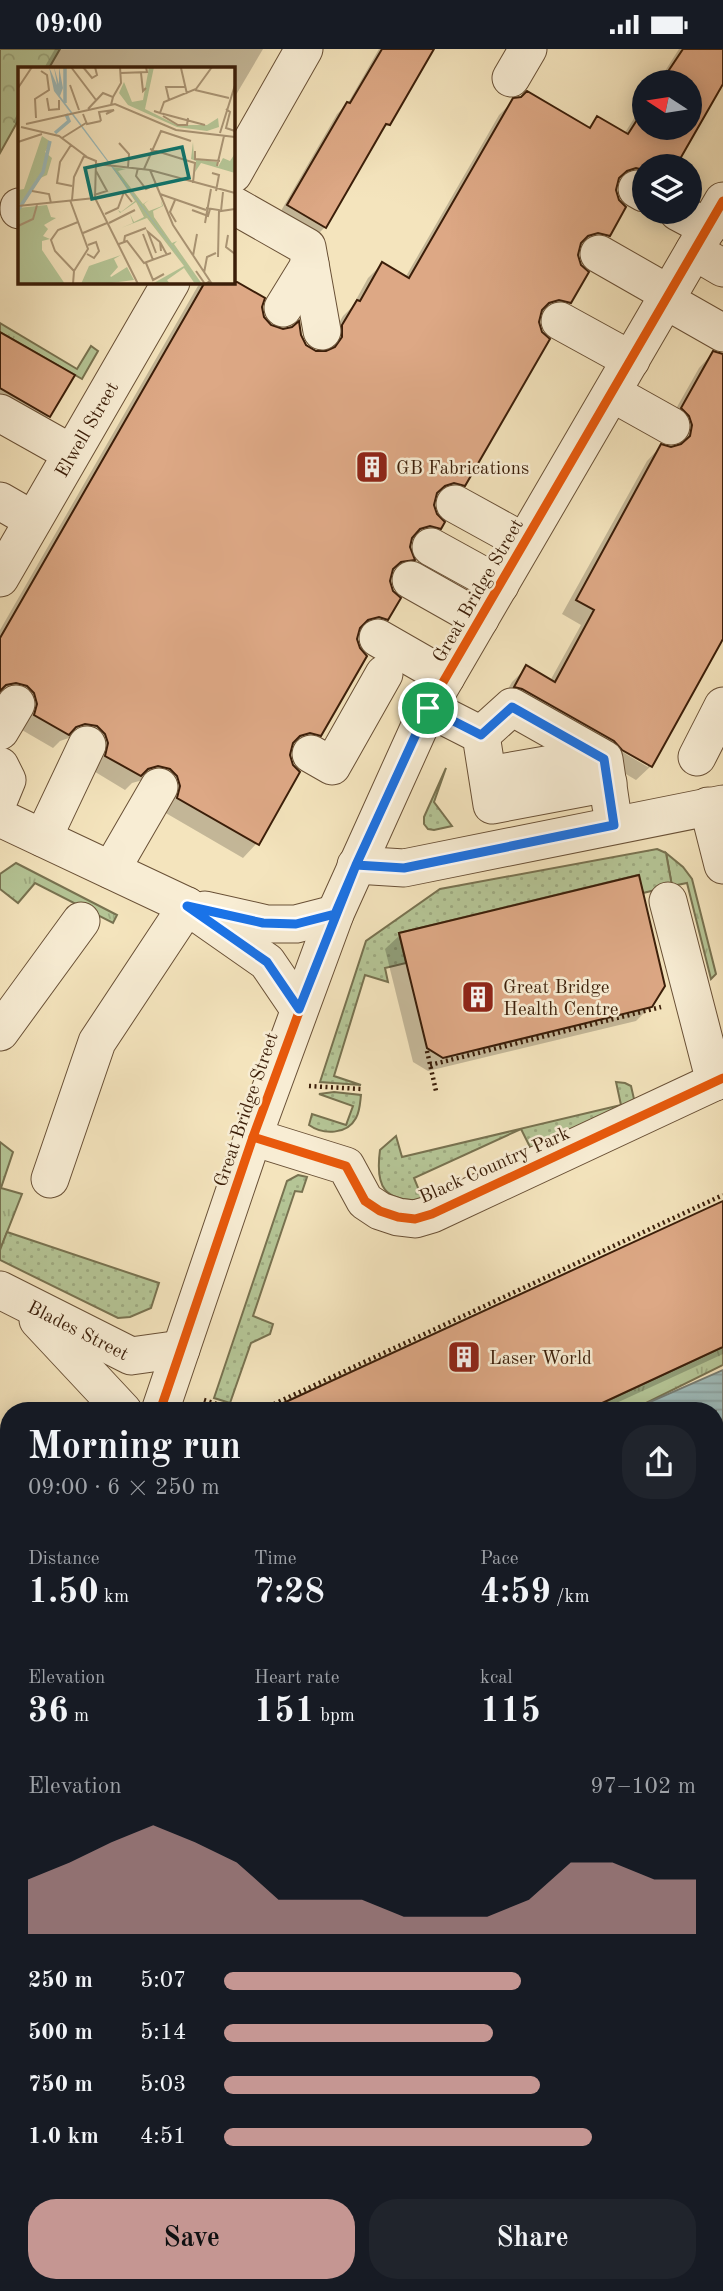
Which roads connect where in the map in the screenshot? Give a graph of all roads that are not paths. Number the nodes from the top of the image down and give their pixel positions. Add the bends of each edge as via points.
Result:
1 (304, 49) edge
2 (234, 172) edge
3 (234, 206) edge
4 (705, 232) edge
5 (599, 254) dead end
6 (310, 264) junction
7 (167, 291) edge
8 (667, 297) junction
9 (283, 308) dead end
10 (565, 313) dead end
11 (322, 331) dead end
12 (723, 333) edge
13 (635, 352) junction
14 (612, 393) junction
15 (8, 409) edge
16 (671, 426) dead end
17 (77, 464) junction
18 (0, 501) edge
19 (455, 504) dead end
20 (35, 537) edge
21 (524, 542) junction
22 (431, 547) dead end
23 (411, 580) dead end
24 (500, 585) junction
25 (480, 619) junction
26 (436, 695) junction
27 (723, 706) edge
28 (481, 735) junction
29 (87, 745) dead end
30 (311, 754) dead end
31 (697, 757) dead end
32 (0, 766) edge
33 (603, 770) junction
34 (159, 787) dead end
35 (716, 805) edge
36 (1, 816) edge
37 (614, 825) junction
38 (43, 838) junction
39 (356, 865) junction
40 (723, 865) edge
41 (111, 870) junction
42 (187, 906) junction
43 (335, 914) junction
44 (663, 915) dead end
45 (81, 921) dead end
46 (299, 1009) junction
47 (0, 1032) edge
48 (719, 1080) edge
49 (253, 1137) junction
50 (50, 1179) dead end
51 (6, 1301) edge
52 (181, 1349) junction
53 (113, 1402) edge
54 (163, 1402) edge

1 - 2 street
3 - 6 street via 307,247
4 - 8 street, Great Bridge Street
5 - 8 street
6 - 9 street
6 - 11 street
7 - 17 street, Elwell Street via 145,356
8 - 12 street
8 - 13 street, Great Bridge Street
10 - 13 street
13 - 14 street, Great Bridge Street
14 - 16 street
14 - 21 street, Great Bridge Street
15 - 17 street
17 - 20 street, Elwell Street
18 - 20 street
19 - 21 street
21 - 24 street, Great Bridge Street
22 - 24 street
23 - 25 street
24 - 25 street, Great Bridge Street
25 - 26 street, Great Bridge Street
26 - 28 street
26 - 30 street via 375,658 332,766
26 - 39 street, Great Bridge Street
27 - 31 street
28 - 33 street via 512,707
28 - 33 street via 492,805
29 - 38 street
32 - 36 street via 7,780
33 - 37 street
34 - 41 street
35 - 37 street
35 - 40 street
36 - 38 street
37 - 39 street via 404,868
38 - 41 street
39 - 43 street, Great Bridge Street
41 - 42 street
42 - 43 street via 263,923 296,924
42 - 46 street via 267,962
42 - 50 street via 97,1042
43 - 46 street, Great Bridge Street
44 - 48 street
45 - 47 street
46 - 49 street, Great Bridge Street
48 - 49 street, Black Country Park via 415,1219 380,1211 365,1201 346,1166
49 - 52 street, Great Bridge Street
51 - 52 street, Blades Street via 131,1356
51 - 53 street, Blades Street
52 - 54 street, Great Bridge Street

